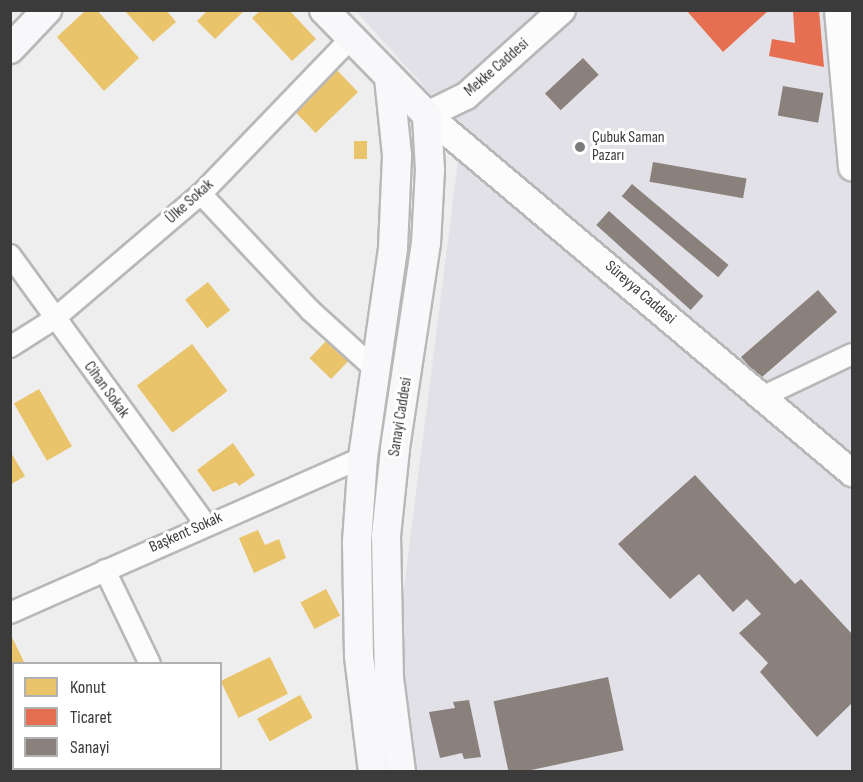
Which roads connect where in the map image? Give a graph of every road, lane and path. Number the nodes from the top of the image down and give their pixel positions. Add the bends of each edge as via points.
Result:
1 (47, 10) edge
2 (324, 10) edge
3 (562, 10) edge
4 (838, 10) edge
5 (352, 37) junction
6 (10, 49) edge
7 (389, 77) junction
8 (427, 116) junction
9 (852, 167) edge
10 (201, 194) junction
11 (10, 255) edge
12 (54, 319) junction
13 (10, 347) edge
14 (852, 354) edge
15 (376, 370) junction
16 (762, 397) junction
17 (363, 457) junction
18 (852, 473) edge
19 (205, 524) junction
20 (105, 570) junction
21 (10, 613) edge
22 (150, 662) edge
23 (373, 771) edge
24 (401, 771) edge

1 - 6 main road
2 - 5 main road
3 - 8 street, Mekke Caddesi via 466,96
4 - 9 street
5 - 7 main road
5 - 10 street, Ülke Sokak
7 - 8 main road
7 - 15 main road, Sanayi Caddesi via 397,192
8 - 16 street, Süreyya Caddesi
8 - 24 main road, Sanayi Caddesi via 430,170 426,243 386,536 389,678
10 - 12 street, Ülke Sokak
10 - 15 street via 311,311
11 - 12 street, Cihan Sokak
12 - 13 street, Ülke Sokak
12 - 19 street, Cihan Sokak
14 - 16 street
15 - 17 main road, Sanayi Caddesi
16 - 18 street, Süreyya Caddesi
17 - 19 street, Başkent Sokak
17 - 23 main road, Sanayi Caddesi via 357,542 358,626
19 - 20 street, Başkent Sokak
20 - 21 street, Başkent Sokak
20 - 22 street

